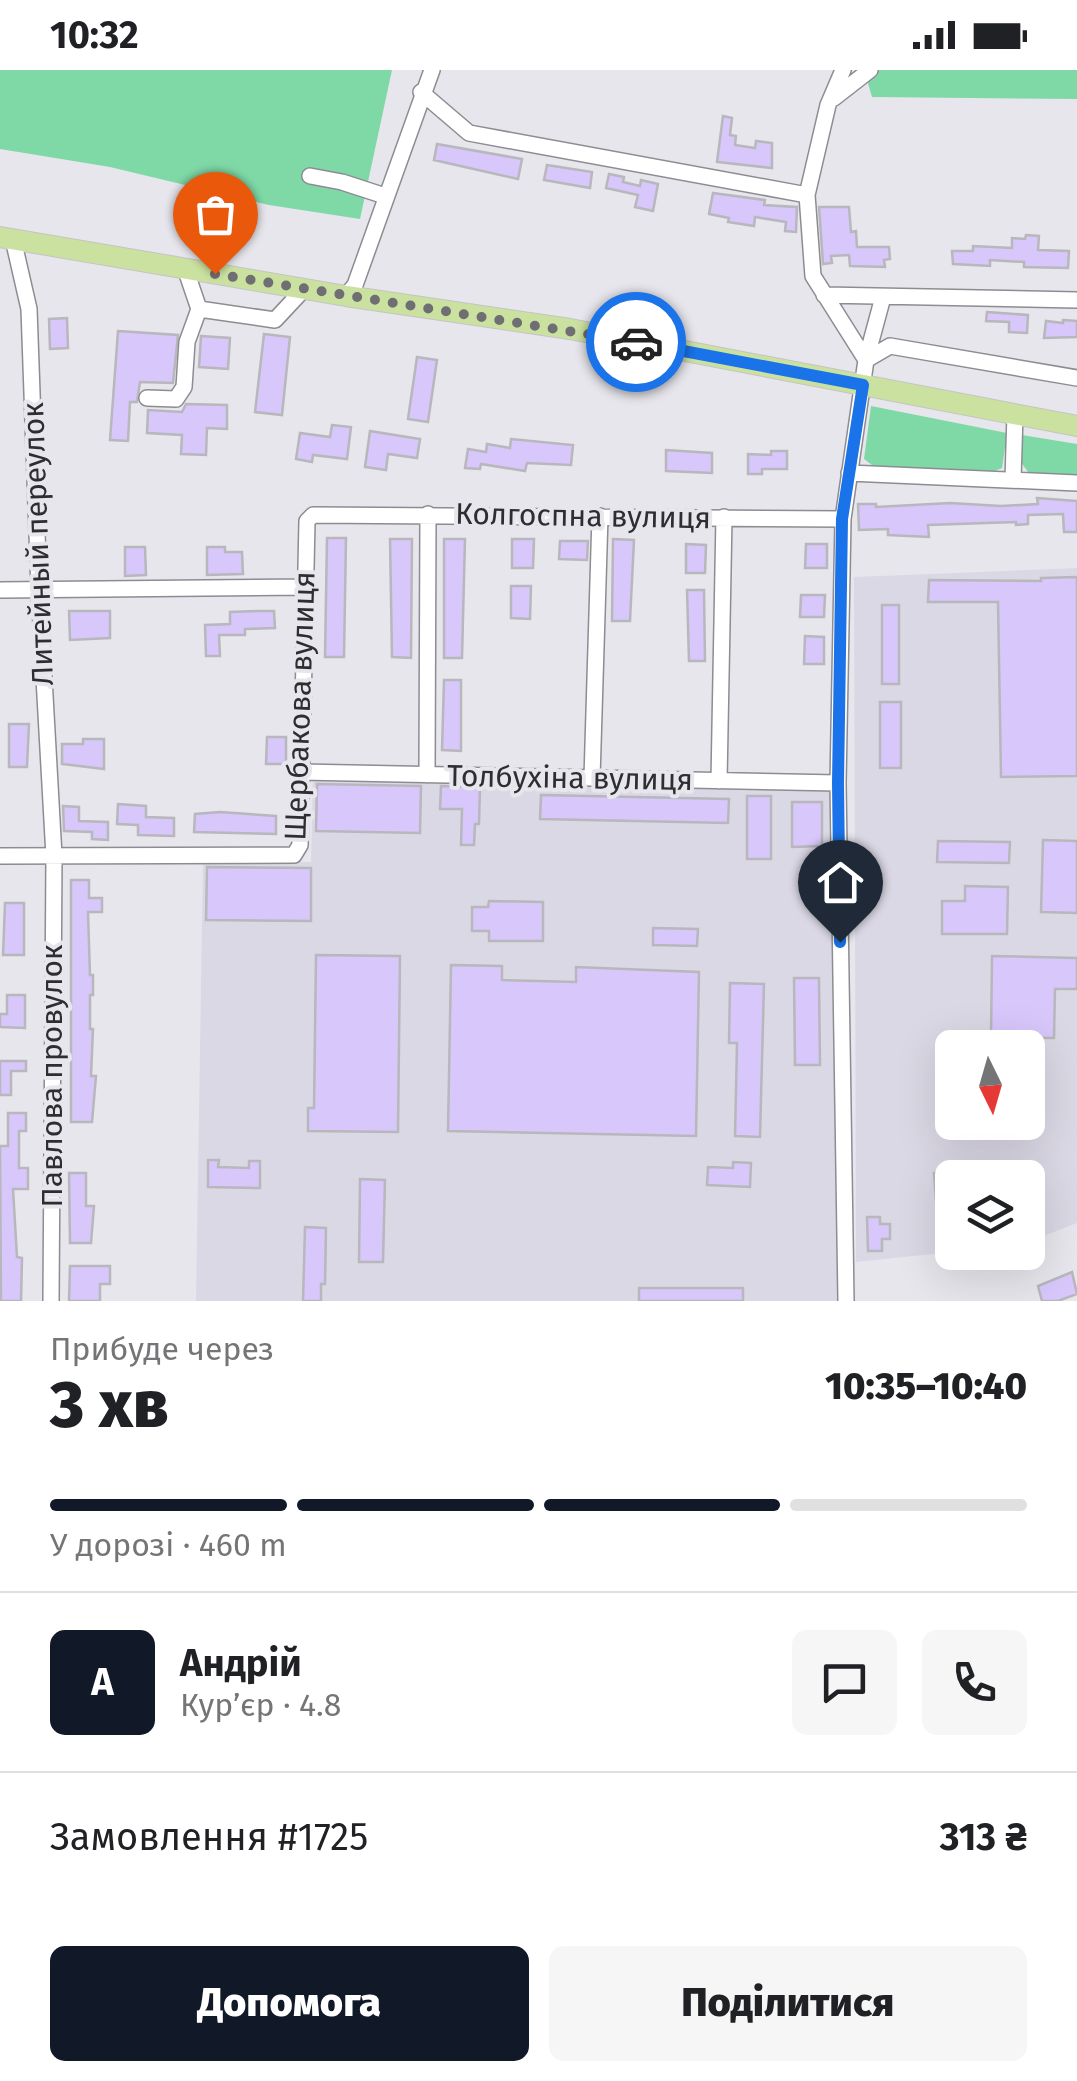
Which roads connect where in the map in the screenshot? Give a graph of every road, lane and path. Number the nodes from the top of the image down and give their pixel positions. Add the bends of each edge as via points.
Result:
1 (432, 70) edge
2 (843, 70) edge
3 (870, 70) edge
4 (422, 92) junction
5 (828, 105) junction
6 (310, 176) dead end
7 (807, 195) junction
8 (384, 196) junction
9 (7, 238) edge
10 (186, 268) junction
11 (304, 288) junction
12 (824, 295) junction
13 (346, 296) junction
14 (883, 297) junction
15 (1077, 300) edge
16 (200, 309) junction
17 (866, 360) junction
18 (1077, 378) edge
19 (863, 385) junction
20 (147, 398) dead end
21 (1014, 414) junction
22 (1077, 426) edge
23 (849, 473) junction
24 (1013, 480) junction
25 (1077, 483) edge
26 (322, 513) joint
27 (428, 514) junction
28 (600, 516) junction
29 (724, 517) junction
30 (842, 519) junction
31 (306, 586) junction
32 (0, 590) edge
33 (38, 590) junction
34 (302, 772) junction
35 (428, 775) junction
36 (592, 778) junction
37 (718, 781) junction
38 (838, 783) junction
39 (54, 853) junction
40 (0, 856) edge
41 (51, 1301) edge
42 (846, 1301) edge

1 - 4 street
2 - 5 street
3 - 5 street
4 - 7 street via 469,134
4 - 8 street
5 - 7 street
6 - 8 street
7 - 12 street via 813,276
8 - 13 street via 356,285
9 - 10 main road
9 - 33 street, Литейный переулок via 29,310
10 - 11 main road
10 - 16 street
11 - 13 main road
11 - 16 street via 275,320
12 - 14 street
12 - 17 street
13 - 19 main road
14 - 15 street
14 - 17 street
16 - 20 street via 187,342 184,386 176,399
17 - 18 street via 890,346
17 - 19 street
19 - 21 main road
19 - 23 street
21 - 22 main road
21 - 24 street
23 - 24 street
23 - 30 street
24 - 25 street
26 - 27 street, Колгоспна вулиця
26 - 31 street, Щербакова вулиця via 307,521
27 - 28 street, Колгоспна вулиця
27 - 35 street
28 - 29 street, Колгоспна вулиця
28 - 36 street
29 - 30 street, Колгоспна вулиця
29 - 37 street
30 - 38 street
31 - 33 street
31 - 34 street, Щербакова вулиця
32 - 33 street
33 - 39 street, Литейный переулок
34 - 35 street, Толбухіна вулиця
34 - 39 street, Щербакова вулиця via 300,845 294,855
35 - 36 street, Толбухіна вулиця
36 - 37 street, Толбухіна вулиця
37 - 38 street, Толбухіна вулиця
38 - 42 street
39 - 40 street, Щербакова вулиця
39 - 41 street, Павлова провулок

